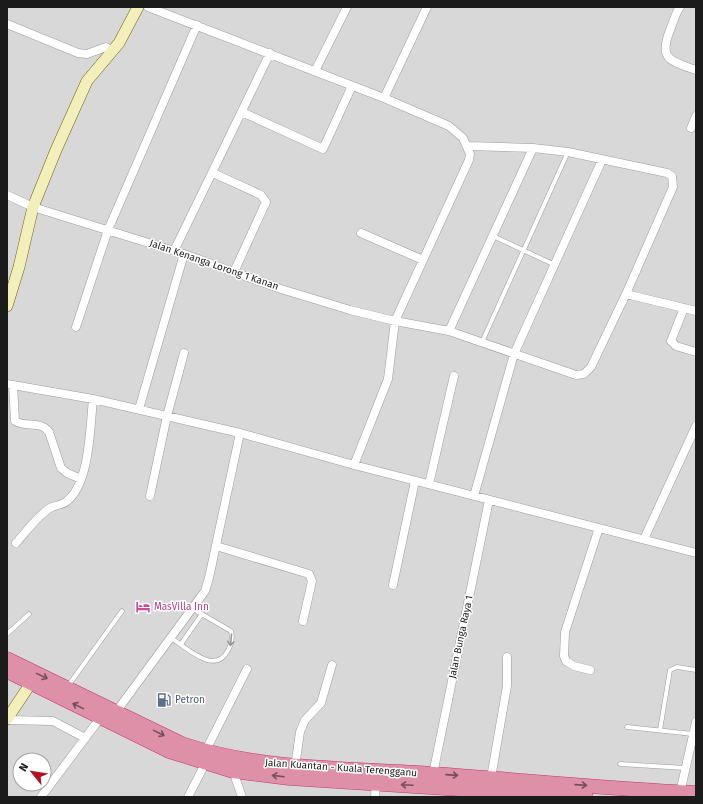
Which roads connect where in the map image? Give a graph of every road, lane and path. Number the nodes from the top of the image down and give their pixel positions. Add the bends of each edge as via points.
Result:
1 (138, 7) edge
2 (148, 7) edge
3 (347, 7) edge
4 (427, 7) edge
5 (680, 7) edge
6 (7, 24) edge
7 (197, 25) junction
8 (114, 51) junction
9 (270, 53) junction
10 (696, 70) edge
11 (315, 71) junction
12 (352, 86) junction
13 (384, 98) junction
14 (242, 112) junction
15 (696, 116) edge
16 (691, 128) dead end
17 (468, 146) junction
18 (533, 148) junction
19 (568, 152) junction
20 (602, 160) junction
21 (213, 173) junction
22 (7, 195) edge
23 (33, 207) junction
24 (108, 230) junction
25 (361, 233) dead end
26 (493, 236) junction
27 (523, 250) junction
28 (174, 251) junction
29 (184, 254) junction
30 (423, 260) junction
31 (555, 266) junction
32 (234, 272) junction
33 (626, 294) junction
34 (7, 306) edge
35 (684, 308) junction
36 (696, 310) edge
37 (395, 321) junction
38 (76, 327) dead end
39 (450, 331) junction
40 (482, 342) junction
41 (696, 352) edge
42 (184, 354) dead end
43 (514, 354) junction
44 (454, 376) dead end
45 (10, 385) edge
46 (93, 400) junction
47 (139, 410) junction
48 (167, 416) junction
49 (696, 426) edge
50 (240, 434) junction
51 (354, 465) junction
52 (81, 479) junction
53 (415, 481) junction
54 (429, 484) junction
55 (150, 496) dead end
56 (474, 496) junction
57 (490, 500) junction
58 (599, 528) junction
59 (644, 539) junction
60 (16, 543) dead end
61 (216, 546) junction
62 (696, 552) edge
63 (393, 585) dead end
64 (193, 609) junction
65 (122, 610) dead end
66 (29, 614) dead end
67 (202, 614) junction
68 (303, 621) dead end
69 (7, 634) edge
70 (171, 638) junction
71 (181, 644) junction
72 (506, 657) dead end
73 (7, 659) edge
74 (332, 665) dead end
75 (247, 669) dead end
76 (590, 670) dead end
77 (696, 670) edge
78 (7, 671) edge
79 (30, 683) junction
80 (66, 688) junction
81 (116, 712) junction
82 (101, 717) junction
83 (7, 720) edge
84 (696, 722) edge
85 (627, 727) dead end
86 (660, 730) junction
87 (693, 734) junction
88 (85, 738) junction
89 (205, 758) junction
90 (620, 764) dead end
91 (295, 767) junction
92 (685, 768) junction
93 (233, 771) junction
94 (433, 774) junction
95 (492, 778) junction
96 (376, 790) edge
97 (472, 793) edge
98 (680, 793) junction
99 (696, 794) edge
100 (41, 797) edge
101 (188, 797) edge
102 (242, 797) edge
103 (586, 797) edge

1 - 8 street
2 - 7 street
3 - 11 street
4 - 13 street
5 - 10 street via 665,44 665,53 670,60
6 - 8 street via 78,53 87,54 106,47
7 - 9 street
7 - 24 street
8 - 23 street via 86,81
9 - 11 street
9 - 14 street
11 - 12 street
12 - 13 street
12 - 14 street via 323,149
13 - 17 street via 449,126
14 - 21 street
15 - 16 street
17 - 18 street
17 - 30 street via 469,160
18 - 19 street
18 - 26 street
19 - 20 street
19 - 27 lane
20 - 31 street
20 - 33 street via 667,173 673,180 673,186
21 - 28 street
21 - 32 street via 261,195 266,202
22 - 23 street, Jalan Kenanga Lorong 1 Kanan
23 - 24 street, Jalan Kenanga Lorong 1 Kanan
23 - 34 street
24 - 28 street, Jalan Kenanga Lorong 1 Kanan
24 - 38 street
25 - 30 street
26 - 27 lane
26 - 39 street
27 - 31 lane
27 - 40 lane
28 - 29 street, Jalan Kenanga Lorong 1 Kanan
29 - 32 street, Jalan Kenanga Lorong 1 Kanan
29 - 47 street
30 - 37 street
31 - 43 street
32 - 37 street, Jalan Kenanga Lorong 1 Kanan via 342,308
33 - 35 street
33 - 43 street, Jalan Kenanga Lorong 1 Kanan via 591,367 584,374 576,375
35 - 36 street
35 - 41 street via 671,340 676,346
37 - 39 street, Jalan Kenanga Lorong 1 Kanan
37 - 51 street via 388,379
39 - 40 street, Jalan Kenanga Lorong 1 Kanan
40 - 43 street, Jalan Kenanga Lorong 1 Kanan
42 - 48 street
43 - 56 street
44 - 54 street
45 - 46 street
45 - 52 street via 15,421 19,424 37,424 46,429 60,468
46 - 47 street
46 - 52 street
47 - 48 street
48 - 50 street
48 - 55 street
49 - 59 street
50 - 51 street
50 - 61 street
51 - 53 street
52 - 60 street via 67,502 45,511
53 - 54 street
53 - 63 street
54 - 56 street
56 - 57 street
57 - 58 street
57 - 94 street, Jalan Bunga Raya 1
58 - 59 street
58 - 76 street via 565,632 564,646 566,661
59 - 62 street
61 - 64 street via 205,591
61 - 68 street via 309,574 312,581
64 - 67 lane
64 - 70 street
65 - 80 lane
66 - 69 lane
67 - 71 lane
67 -> 71 lane via 231,631 231,646 225,656 216,662 207,660
70 - 71 lane
70 - 81 street
72 - 95 street via 507,686
73 -> 80 highway, Jalan Kuantan - Kuala Terengganu
74 - 91 street via 321,703 305,720 300,732
75 - 89 street
77 - 86 lane via 677,667 670,670
78 - 79 highway, Jalan Kuantan - Kuala Terengganu
82 -> 79 highway, Jalan Kuantan - Kuala Terengganu
79 - 83 street
80 - 81 highway, Jalan Kuantan - Kuala Terengganu
81 -> 89 highway, Jalan Kuantan - Kuala Terengganu
82 - 88 street
82 - 89 highway, Jalan Kuantan - Kuala Terengganu via 169,751
83 - 88 street via 52,721
84 - 87 street
85 - 86 lane
86 - 87 lane
87 - 92 street
88 - 100 street
89 - 91 highway, Jalan Kuantan - Kuala Terengganu
89 - 93 highway, Jalan Kuantan - Kuala Terengganu
89 - 101 street
90 - 92 lane
91 - 94 highway, Jalan Kuantan - Kuala Terengganu
92 - 98 street
96 -> 93 highway, Jalan Kuantan - Kuala Terengganu
93 - 102 street
94 -> 95 highway, Jalan Kuantan - Kuala Terengganu
95 -> 98 highway, Jalan Kuantan - Kuala Terengganu
97 -> 96 highway, Jalan Kuantan - Kuala Terengganu
97 - 103 highway, Jalan Kuantan - Kuala Terengganu
98 - 99 highway, Jalan Kuantan - Kuala Terengganu

